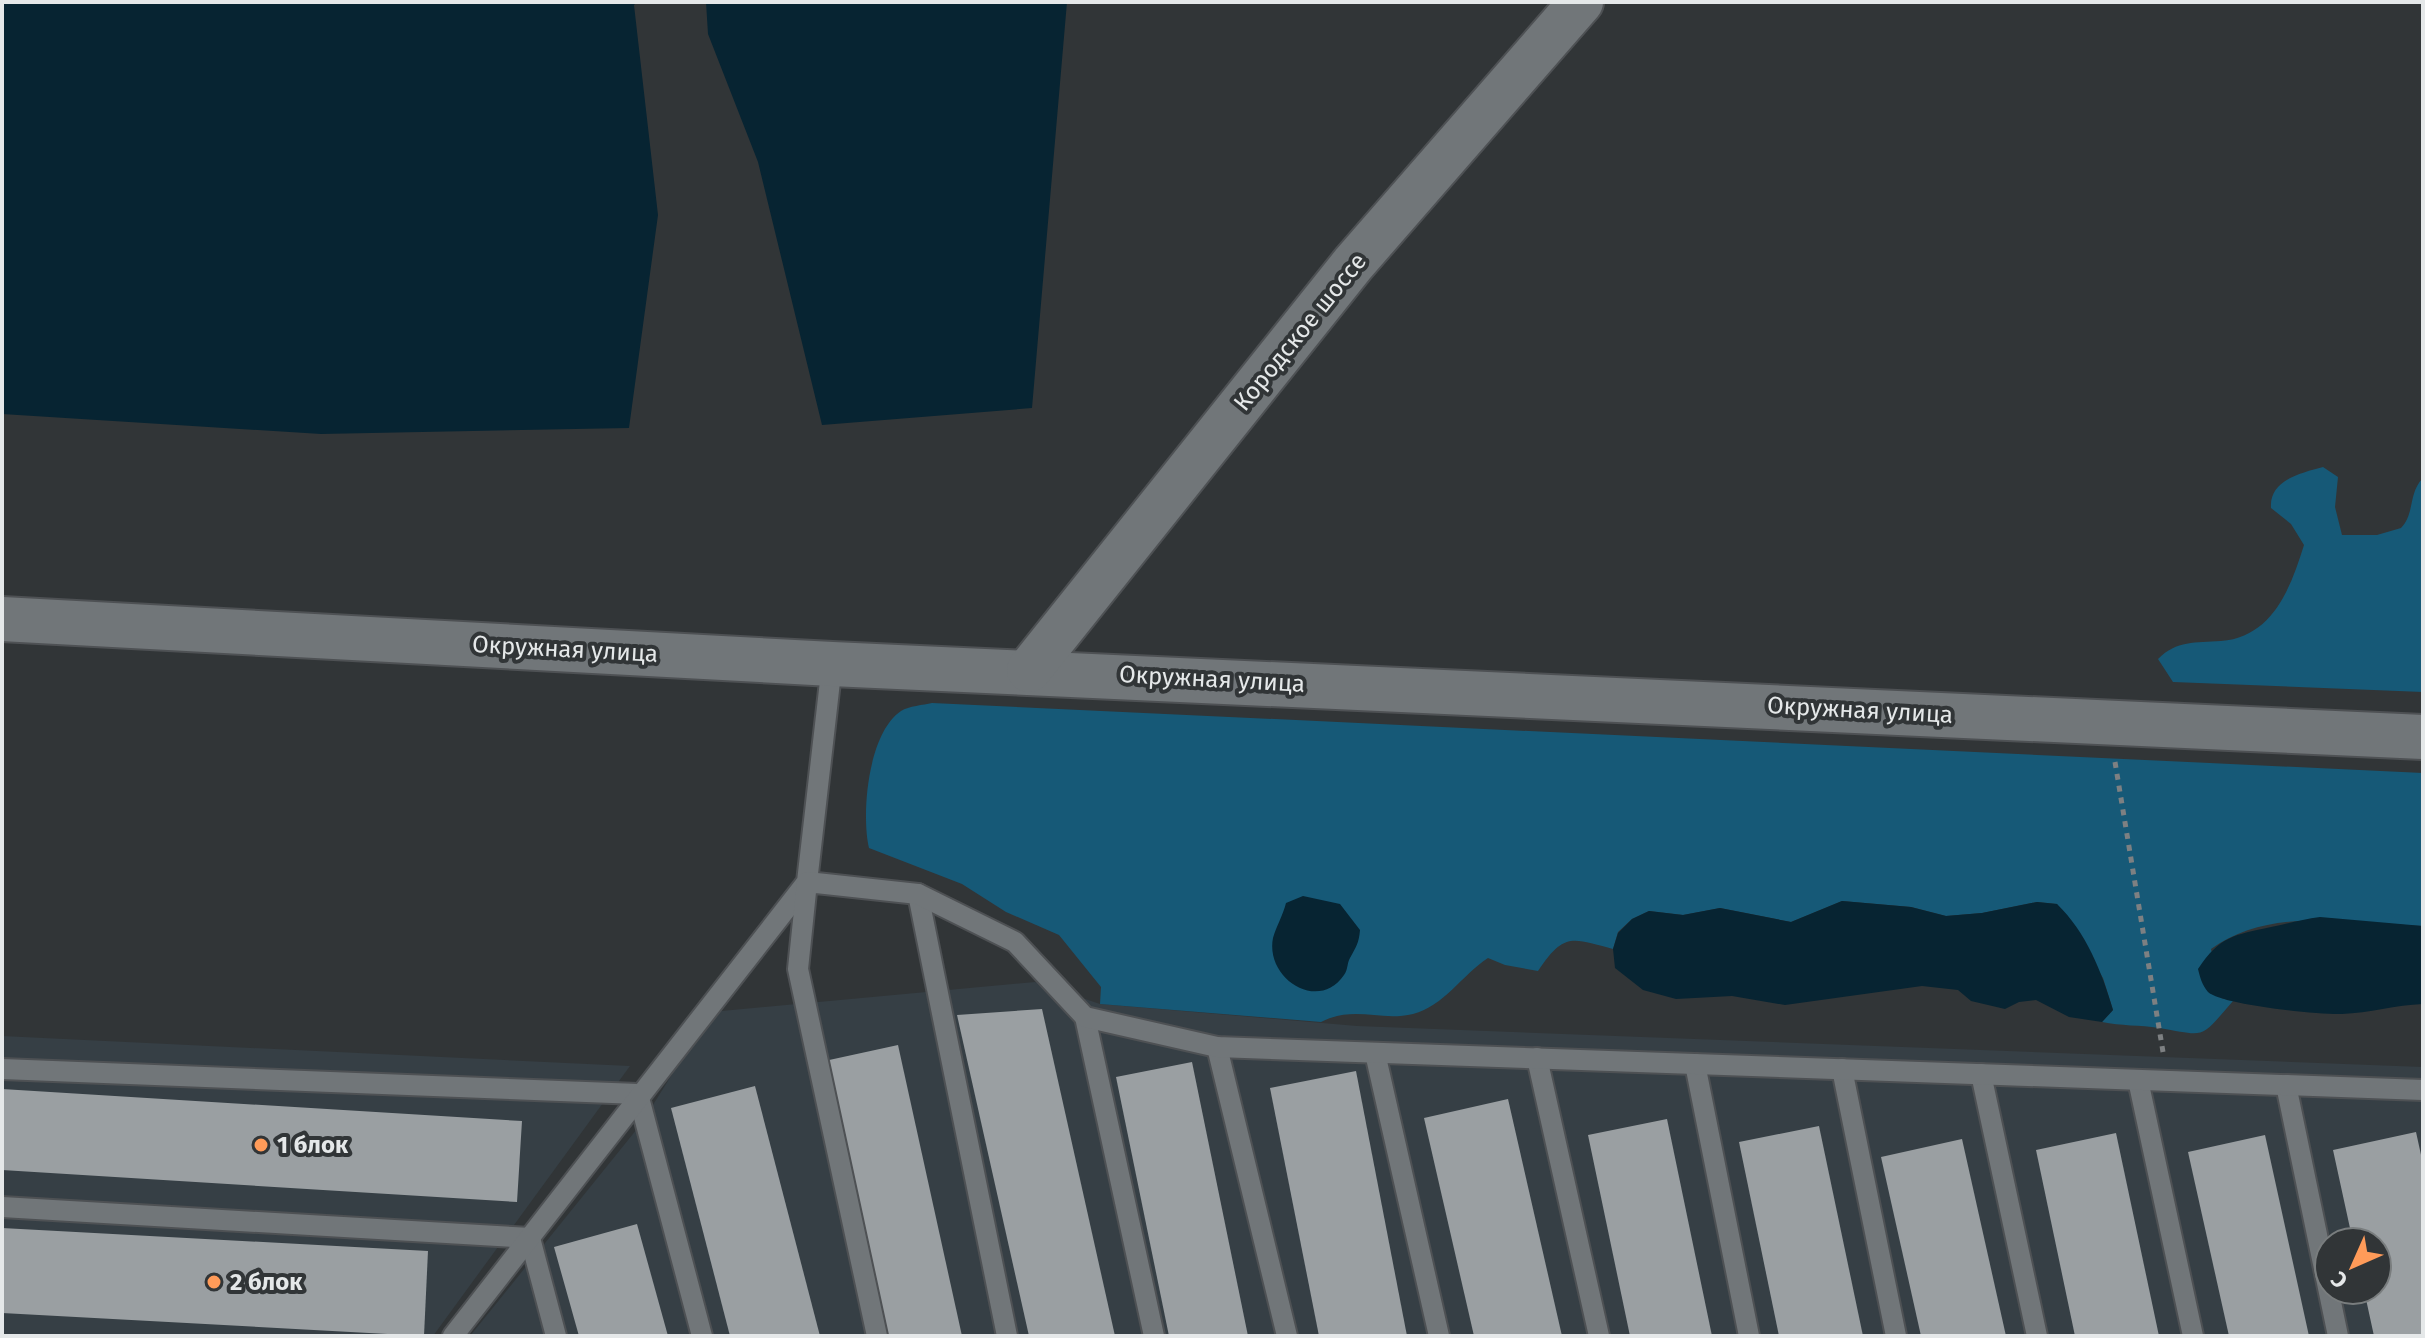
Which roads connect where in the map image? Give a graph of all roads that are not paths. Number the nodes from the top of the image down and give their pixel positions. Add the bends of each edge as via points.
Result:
1 (1581, 2) edge
2 (2, 619) edge
3 (832, 664) junction
4 (1029, 670) junction
5 (2423, 737) edge
6 (807, 882) junction
7 (918, 894) junction
8 (1085, 1017) junction
9 (1217, 1047) junction
10 (1375, 1053) junction
11 (1537, 1058) junction
12 (1695, 1064) junction
13 (2, 1069) edge
14 (1842, 1069) junction
15 (1981, 1074) junction
16 (2138, 1080) junction
17 (2286, 1085) junction
18 (2423, 1090) edge
19 (638, 1094) junction
20 (2, 1207) edge
21 (530, 1238) junction
22 (453, 1336) edge
23 (556, 1336) edge
24 (702, 1336) edge
25 (877, 1336) edge
26 (1007, 1336) edge
27 (1154, 1336) edge
28 (1287, 1336) edge
29 (1439, 1336) edge
30 (1599, 1336) edge
31 (1749, 1336) edge
32 (1896, 1336) edge
33 (2037, 1336) edge
34 (2193, 1336) edge
35 (2338, 1336) edge

1 - 4 main road, Кородское шоссе via 1353,264
2 - 3 main road, Окружная улица
3 - 4 main road, Окружная улица
3 - 6 lane
4 - 5 main road, Окружная улица
6 - 7 lane
6 - 19 lane
6 - 25 lane via 798,969
7 - 8 lane via 1015,942
7 - 26 lane
8 - 9 lane
8 - 27 lane
9 - 10 lane
9 - 28 lane
10 - 11 lane
10 - 29 lane
11 - 12 lane
11 - 30 lane
12 - 14 lane
12 - 31 lane
13 - 19 lane
14 - 15 lane
14 - 32 lane
15 - 16 lane
15 - 33 lane
16 - 17 lane
16 - 34 lane
17 - 18 lane
17 - 35 lane
19 - 21 lane
19 - 24 lane
20 - 21 lane
21 - 22 lane
21 - 23 lane

